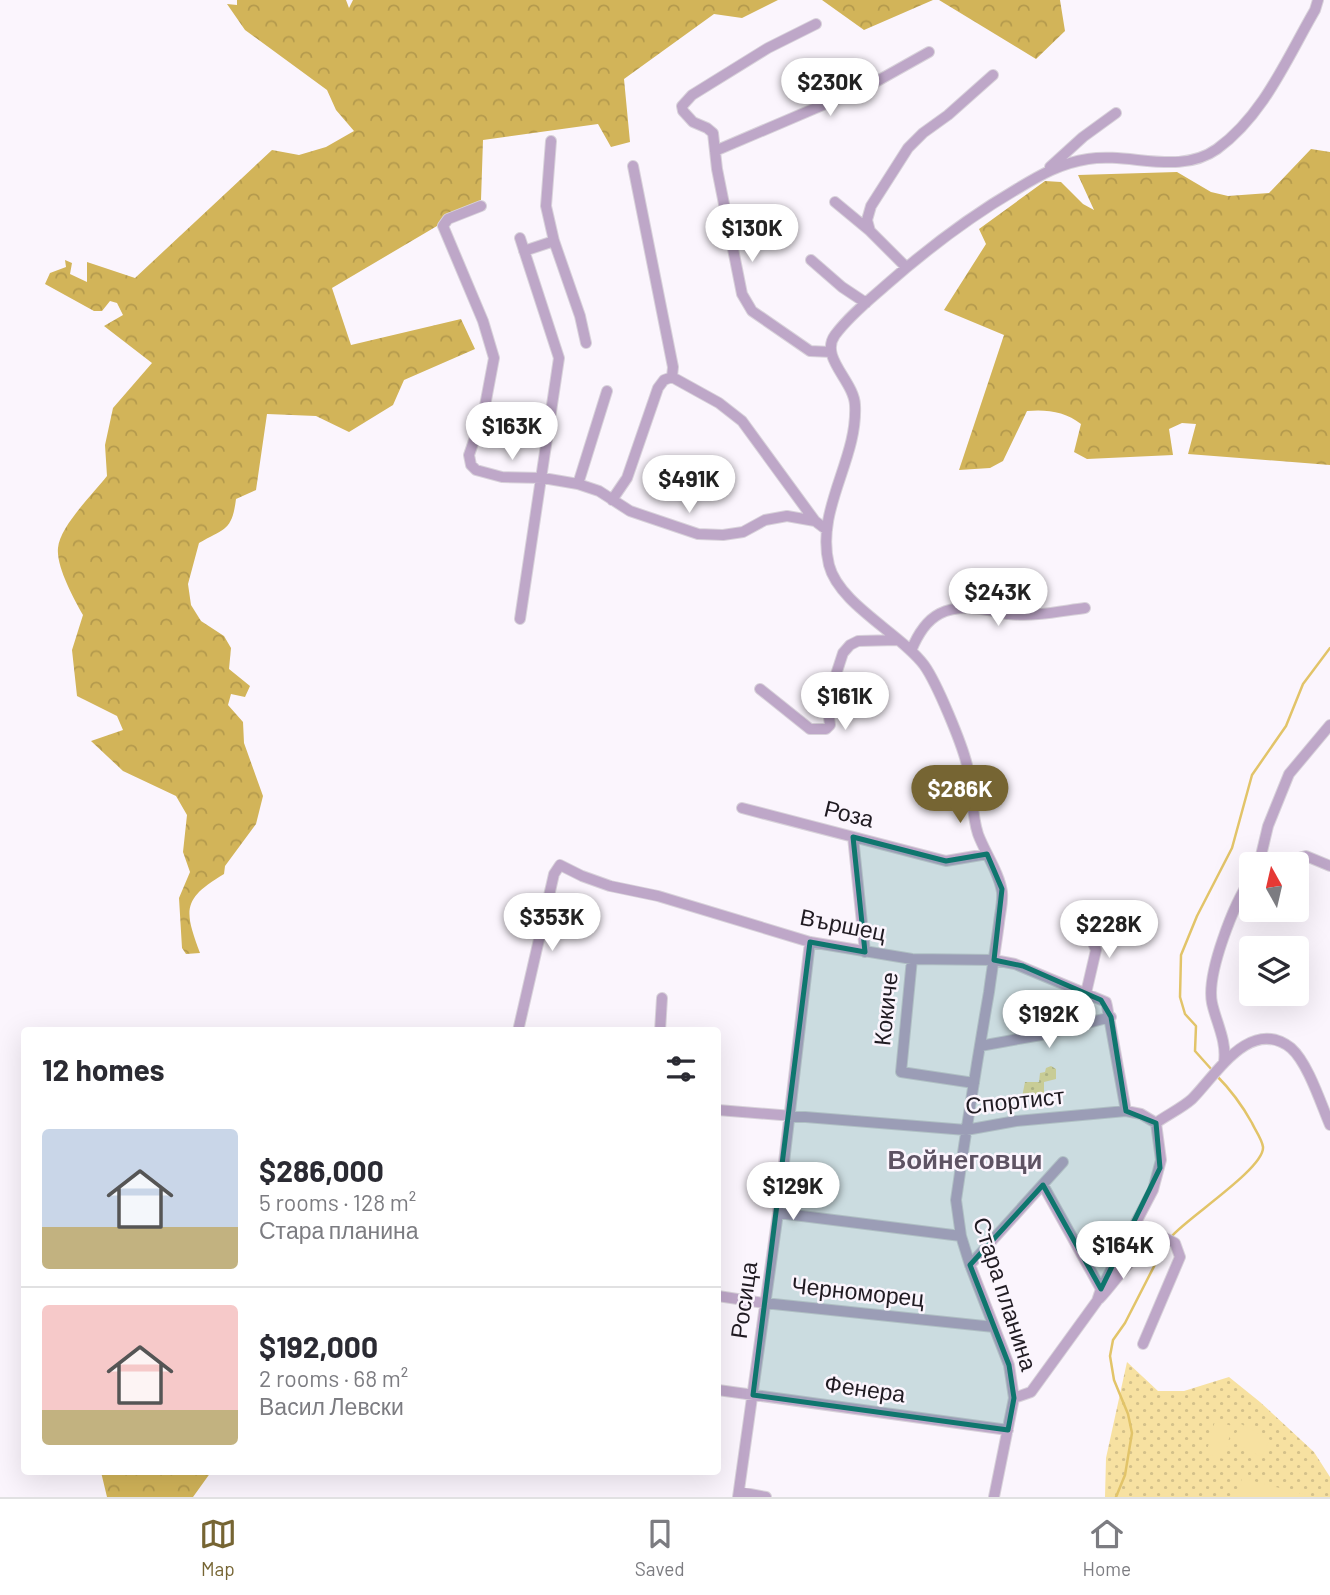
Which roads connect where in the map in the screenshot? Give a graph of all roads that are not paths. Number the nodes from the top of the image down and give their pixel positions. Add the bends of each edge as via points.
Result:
1 (1318, 0) edge
2 (816, 24) dead end
3 (929, 52) dead end
4 (993, 75) dead end
5 (1116, 113) dead end
6 (551, 141) dead end
7 (715, 151) junction
8 (633, 166) dead end
9 (1049, 170) junction
10 (835, 202) dead end
11 (481, 206) dead end
12 (870, 232) junction
13 (520, 238) dead end
14 (554, 242) junction
15 (524, 251) junction
16 (811, 260) dead end
17 (906, 267) junction
18 (866, 303) junction
19 (586, 343) dead end
20 (831, 352) junction
21 (672, 377) junction
22 (607, 391) dead end
23 (543, 478) junction
24 (578, 484) junction
25 (612, 500) junction
26 (815, 521) junction
27 (827, 530) junction
28 (1085, 608) dead end
29 (520, 619) dead end
30 (897, 640) junction
31 (911, 651) junction
32 (760, 689) dead end
33 (1330, 726) edge
34 (742, 808) dead end
35 (853, 837) junction
36 (1262, 852) edge
37 (987, 854) junction
38 (1309, 857) edge
39 (1330, 866) edge
40 (1239, 901) edge
41 (1089, 933) dead end
42 (810, 942) junction
43 (865, 952) junction
44 (912, 960) junction
45 (994, 960) junction
46 (1086, 993) junction
47 (662, 998) dead end
48 (1111, 1017) junction
49 (519, 1027) edge
50 (660, 1027) edge
51 (980, 1046) junction
52 (1218, 1069) junction
53 (974, 1083) junction
54 (721, 1110) edge
55 (1126, 1111) junction
56 (790, 1115) junction
57 (1156, 1123) junction
58 (1330, 1125) edge
59 (966, 1130) junction
60 (1063, 1162) dead end
61 (1043, 1185) junction
62 (778, 1213) junction
63 (961, 1236) junction
64 (970, 1265) junction
65 (1101, 1289) junction
66 (721, 1296) edge
67 (1097, 1301) junction
68 (764, 1303) junction
69 (994, 1327) junction
70 (1143, 1344) dead end
71 (721, 1390) edge
72 (753, 1395) junction
73 (1014, 1398) junction
74 (1008, 1430) junction
75 (738, 1494) edge
76 (766, 1497) edge
77 (994, 1497) edge

1 - 9 street via 1256,112 1215,150 1184,161 1101,157
2 - 7 street via 736,66 685,101 685,116 711,131
3 - 7 street via 872,84
4 - 12 street via 908,148 871,206
5 - 9 street
6 - 14 street via 546,206
7 - 20 street via 742,294 749,307 810,351
8 - 21 street
9 - 17 street via 950,231
10 - 12 street
11 - 23 street via 448,219 443,226 494,358 484,411 469,455 471,465 502,477
12 - 17 street
13 - 15 street
14 - 15 street
14 - 19 street
15 - 23 street via 559,358
16 - 18 street
17 - 18 street
18 - 20 street via 834,336
20 - 27 street, Стара планина via 851,387 855,410
21 - 25 street via 658,388 627,478
21 - 26 street via 742,421
22 - 24 street
23 - 24 street
23 - 29 street
24 - 25 street
25 - 26 street via 698,534 743,532 765,520 788,516
26 - 27 street
27 - 30 street, Стара планина via 829,567 840,587
28 - 31 street via 1032,614 986,609 944,612 923,625
30 - 31 street, Стара планина
30 - 32 street via 858,641 843,653 827,702 830,725 821,731 810,729
31 - 37 street, Стара планина via 926,667 963,749 977,829
33 - 36 street via 1289,774
34 - 35 street, Роза
35 - 37 street, Роза via 946,861
35 - 43 street
37 - 45 street, Стара планина via 1002,889
38 - 39 street
40 - 52 street via 1211,983 1224,1046
41 - 46 street via 1096,950
42 - 43 street, Вършец
42 - 49 street, Вършец via 610,886 560,864
42 - 56 street, Росица
43 - 44 street, Вършец
44 - 45 street, Вършец
44 - 53 street, Кокиче via 901,1072
45 - 46 street, Вършец via 1023,966
45 - 51 street, Стара планина
46 - 48 street, Вършец via 1106,1002
47 - 50 street
48 - 51 street
48 - 55 street
51 - 53 street, Стара планина
52 - 57 street via 1190,1101
52 - 58 street via 1236,1051 1261,1039 1276,1040 1292,1049 1305,1069
53 - 59 street, Стара планина
54 - 56 street, Спортист
55 - 57 street, Спортист
55 - 59 street, Спортист
56 - 59 street, Спортист
56 - 62 street, Росица
57 - 65 street via 1161,1160 1153,1190
59 - 63 street, Стара планина via 956,1200
60 - 61 street
61 - 64 street
61 - 65 street
62 - 63 street
62 - 68 street, Росица
63 - 64 street, Стара планина
64 - 69 street, Стара планина
65 - 67 street
66 - 68 street, Черноморец
67 - 70 street via 1148,1241 1161,1236 1171,1241 1180,1256
67 - 73 street via 1031,1392
68 - 69 street, Черноморец
68 - 72 street, Росица
69 - 73 street, Стара планина via 1009,1365
71 - 72 street, Фенера
72 - 74 street, Фенера
72 - 75 street, Росица
73 - 74 street, Стара планина
74 - 77 street, Стара планина
75 - 76 street

